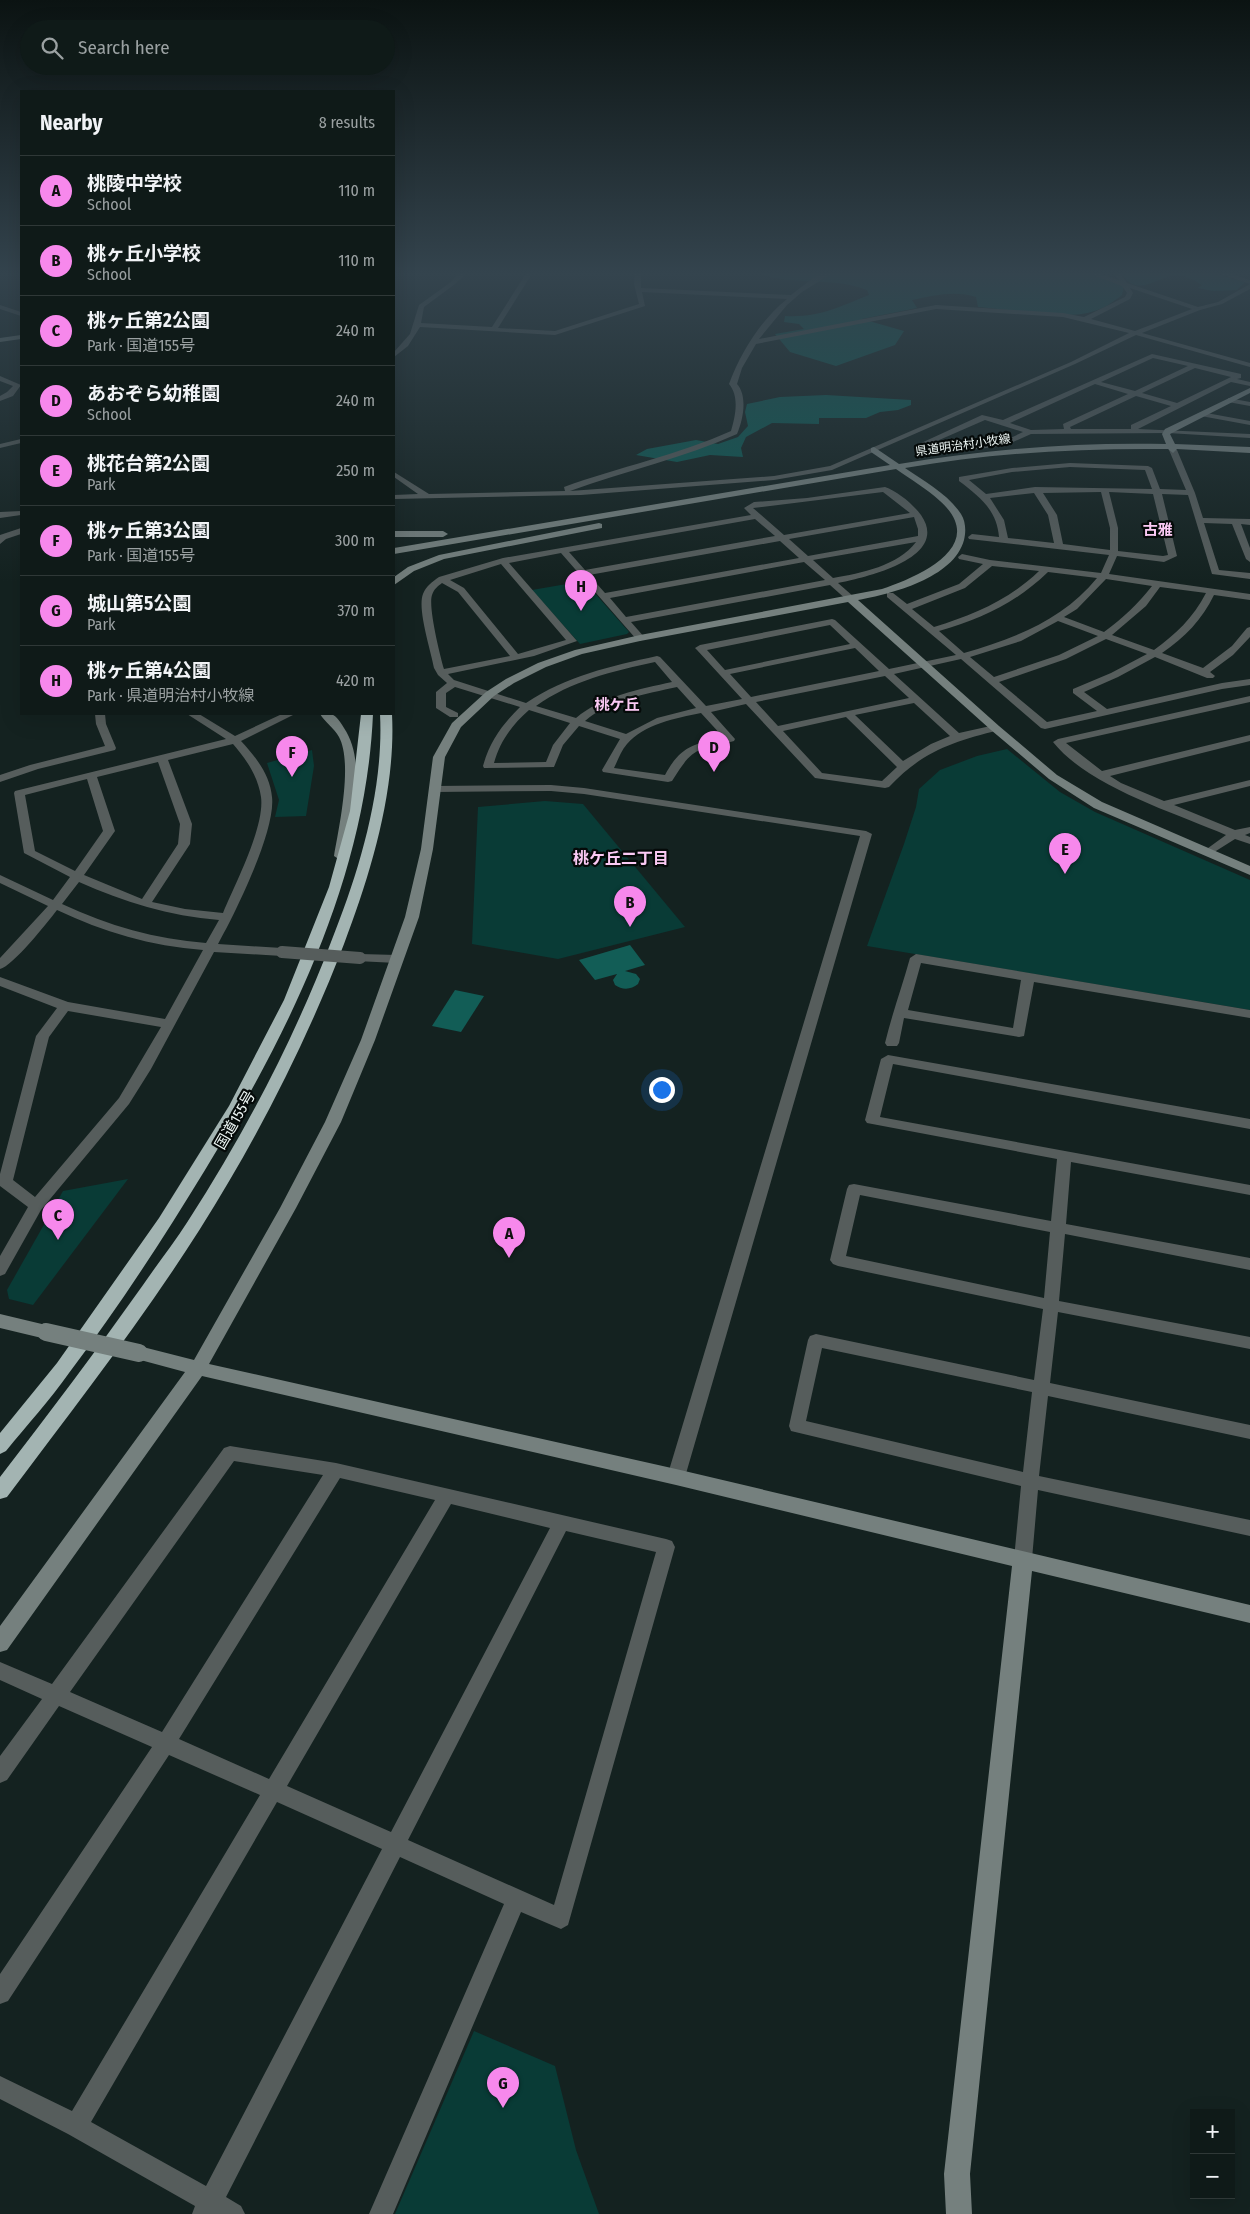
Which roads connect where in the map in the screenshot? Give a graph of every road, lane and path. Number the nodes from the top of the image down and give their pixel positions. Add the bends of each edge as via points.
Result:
1 (736, 375) edge
2 (1043, 375) edge
3 (1110, 375) edge
4 (1175, 375) edge
5 (1235, 375) edge
6 (0, 378) edge
7 (1231, 380) junction
8 (1095, 382) junction
9 (1250, 384) edge
10 (1250, 390) edge
11 (1136, 394) junction
12 (0, 400) edge
13 (1231, 400) junction
14 (1250, 404) edge
15 (1178, 406) junction
16 (1204, 414) junction
17 (1003, 423) junction
18 (1250, 423) edge
19 (1068, 431) junction
20 (1135, 431) junction
21 (1168, 431) junction
22 (1030, 432) junction
23 (1250, 436) edge
24 (20, 442) edge
25 (0, 446) edge
26 (1173, 448) junction
27 (874, 450) junction
28 (1250, 450) edge
29 (1250, 454) edge
30 (902, 469) junction
31 (395, 475) edge
32 (1035, 489) junction
33 (1104, 489) junction
34 (560, 492) junction
35 (1157, 492) junction
36 (1191, 493) junction
37 (427, 496) junction
38 (984, 497) junction
39 (395, 498) edge
40 (438, 504) dead end
41 (684, 504) junction
42 (20, 513) edge
43 (916, 514) junction
44 (0, 515) edge
45 (758, 516) junction
46 (1199, 520) junction
47 (1236, 522) junction
48 (1250, 522) edge
49 (20, 531) edge
50 (395, 534) edge
51 (972, 537) dead end
52 (782, 538) junction
53 (922, 538) junction
54 (1004, 540) junction
55 (0, 541) edge
56 (1060, 546) junction
57 (422, 548) junction
58 (563, 550) junction
59 (395, 551) edge
60 (1114, 553) junction
61 (395, 555) edge
62 (962, 557) dead end
63 (806, 559) junction
64 (1250, 559) edge
65 (503, 561) junction
66 (990, 563) junction
67 (1045, 570) junction
68 (583, 573) junction
69 (1104, 576) junction
70 (1250, 576) edge
71 (442, 579) junction
72 (395, 581) edge
73 (831, 581) junction
74 (1158, 584) junction
75 (1210, 592) junction
76 (890, 595) dead end
77 (603, 596) junction
78 (1250, 597) edge
79 (851, 599) junction
80 (906, 608) junction
81 (1058, 618) junction
82 (624, 620) junction
83 (932, 630) junction
84 (1250, 630) edge
85 (1105, 636) junction
86 (640, 638) junction
87 (858, 645) junction
88 (1154, 654) junction
89 (516, 657) junction
90 (962, 657) junction
91 (923, 664) junction
92 (887, 672) junction
93 (1204, 672) junction
94 (441, 673) junction
95 (723, 673) junction
96 (992, 681) junction
97 (1250, 682) edge
98 (454, 683) junction
99 (680, 684) junction
100 (1222, 686) junction
101 (490, 694) junction
102 (1250, 698) edge
103 (917, 699) junction
104 (748, 700) junction
105 (527, 707) junction
106 (704, 710) junction
107 (1104, 712) junction
108 (848, 714) junction
109 (100, 715) edge
110 (194, 715) edge
111 (288, 715) edge
112 (326, 715) edge
113 (366, 715) edge
114 (386, 715) edge
115 (454, 715) dead end
116 (576, 722) junction
117 (995, 728) junction
118 (776, 729) junction
119 (956, 736) junction
120 (627, 738) junction
121 (1250, 738) edge
122 (235, 740) junction
123 (162, 759) junction
124 (902, 766) junction
125 (1100, 774) junction
126 (92, 776) junction
127 (0, 779) edge
128 (1250, 782) edge
129 (435, 789) junction
130 (1161, 805) junction
131 (1250, 830) edge
132 (1234, 834) junction
133 (1250, 841) edge
134 (1208, 853) junction
135 (1250, 871) edge
136 (78, 877) junction
137 (0, 879) edge
138 (335, 887) junction
139 (145, 903) junction
140 (56, 905) junction
141 (227, 918) junction
142 (210, 948) junction
143 (397, 959) junction
144 (0, 965) edge
145 (1028, 977) junction
146 (0, 981) edge
147 (65, 1006) junction
148 (900, 1013) junction
149 (1250, 1014) edge
150 (169, 1024) junction
151 (892, 1044) dead end
152 (1250, 1124) edge
153 (1064, 1157) junction
154 (1250, 1190) edge
155 (36, 1206) junction
156 (1057, 1228) junction
157 (1250, 1264) edge
158 (0, 1270) edge
159 (1051, 1305) junction
160 (0, 1321) edge
161 (1250, 1343) edge
162 (198, 1368) junction
163 (1040, 1387) junction
164 (1250, 1432) edge
165 (0, 1446) edge
166 (336, 1470) junction
167 (676, 1477) junction
168 (1030, 1481) junction
169 (0, 1491) edge
170 (446, 1497) junction
171 (561, 1524) junction
172 (1250, 1528) edge
173 (1023, 1559) junction
174 (1250, 1614) edge
175 (0, 1643) edge
176 (0, 1671) edge
177 (56, 1695) junction
178 (165, 1744) junction
179 (0, 1773) edge
180 (273, 1791) junction
181 (395, 1844) junction
182 (516, 1900) junction
183 (0, 1993) edge
184 (0, 2087) edge
185 (76, 2126) junction
186 (208, 2208) edge
187 (233, 2214) edge
188 (381, 2214) edge
189 (959, 2214) edge

1 - 34 street via 733,384 740,412 734,432 710,443
2 - 27 street
3 - 8 street
4 - 11 street
5 - 7 street via 1238,376
6 - 12 street via 17,386
7 - 9 street
7 - 15 street
8 - 11 street
8 - 17 street
10 - 13 street
11 - 15 street
11 - 19 street via 1066,426
13 - 14 street
13 - 16 street
15 - 20 street via 1134,427
16 - 18 street
16 - 21 street
17 - 22 street
17 - 22 street via 985,417 923,444 941,451 1004,444
19 - 20 street
19 - 22 street
20 - 21 street
21 - 23 street
21 - 26 street via 1166,434
24 - 25 street via 14,446
26 - 28 street, 県道明治村小牧線
26 - 29 street, 県道明治村小牧線
26 - 30 street, 県道明治村小牧線 via 1030,454
26 - 36 street
27 - 30 street
27 - 34 street via 832,468 807,473 581,493
30 - 41 street, 県道明治村小牧線
30 - 79 street via 955,509 962,533 959,545 952,556 927,576 908,585
31 - 37 street
32 - 33 street
32 - 38 street
32 - 56 street via 1055,516
33 - 35 street
33 - 60 street via 1115,533
34 - 37 street
35 - 36 street
35 - 38 street via 1148,468 1070,465 962,479
35 - 60 street via 1173,556 1164,559
36 - 46 street
37 - 39 street
37 - 40 street
38 - 54 street via 1000,518
41 - 50 street via 444,534
41 - 57 street
41 - 72 street via 442,557 411,569
42 - 44 street
43 - 45 street via 885,489 754,504 748,508
43 - 52 street
43 - 53 street via 922,522
45 - 52 street
45 - 58 street
46 - 47 street
46 - 70 street via 1215,572
47 - 48 street
47 - 64 street
49 - 55 street
51 - 54 street
52 - 63 street
52 - 68 street
53 - 63 street
53 - 73 street via 907,555 889,566
54 - 56 street
56 - 60 street
57 - 59 street
57 - 61 street
58 - 65 street
58 - 68 street
60 - 69 street
62 - 66 street
63 - 73 street
63 - 77 street
65 - 71 street
65 - 89 street via 572,642
66 - 67 street
66 - 80 street via 962,586
67 - 69 street
67 - 83 street via 1031,585 995,608
68 - 77 street
69 - 74 street
69 - 81 street via 1076,606
71 - 89 street via 462,590
71 - 94 street via 427,595 426,606
73 - 79 street
73 - 82 street
74 - 75 street
74 - 85 street via 1141,607
75 - 78 street
75 - 88 street via 1206,604 1192,622
76 - 80 street
77 - 82 street
79 - 86 street
79 - 91 street
80 - 83 street
81 - 85 street
81 - 90 street via 1027,634
82 - 86 street
83 - 90 street
84 - 93 street via 1226,656
85 - 88 street
85 - 96 street via 1043,666
86 - 101 street via 562,658 526,672
87 - 92 street
87 - 95 street
87 - 95 street via 832,622 700,648
88 - 93 street
88 - 107 street via 1117,675 1077,691
89 - 94 street
90 - 91 street
90 - 96 street
91 - 92 street
91 - 117 street
92 - 103 street
92 - 104 street
93 - 100 street
94 - 98 street
95 - 104 street
96 - 107 street via 1045,726
97 - 100 street
98 - 101 street
98 - 115 street via 441,692 441,708
99 - 105 street via 657,658 591,674 554,690
99 - 106 street
99 - 116 street via 623,698
100 - 107 street
101 - 105 street
101 - 129 street via 450,734 439,757
102 - 125 street via 1058,742
103 - 108 street
103 - 119 street
104 - 106 street
104 - 118 street
105 - 116 street
105 - 116 street via 495,744 488,766 550,765 563,735
106 - 120 street via 658,721
106 - 120 street via 730,739 699,746 683,754 668,778 607,770
108 - 118 street
108 - 124 street
109 - 127 street via 111,748
110 - 122 street
111 - 122 street
112 - 138 street via 346,739 352,760
113 - 138 highway, 国道155号 via 356,811
114 - 169 highway, 国道155号 via 378,813 356,896 314,1005 262,1109 194,1224 91,1372
116 - 120 street
117 - 119 street
117 - 134 street via 1053,777 1098,805
118 - 124 street via 819,776 885,786
119 - 124 street
121 - 125 street
122 - 123 street
122 - 141 street via 252,759 267,798 260,838
123 - 126 street
123 - 139 street via 186,824 184,844
125 - 130 street
126 - 136 street via 109,831
126 - 136 street via 19,793 30,854
128 - 130 street
129 - 143 street via 427,849 412,917
129 - 167 street via 576,790 866,834
130 - 132 street
131 - 132 street
132 - 133 street
132 - 134 street
134 - 135 street
136 - 139 street
136 - 140 street
137 - 140 street
138 - 165 highway, 国道155号 via 292,1000 236,1107 165,1222 63,1368
139 - 141 street
140 - 142 street via 112,929
140 - 144 street
141 - 142 street
142 - 143 street, bridge
142 - 150 street
143 - 162 street via 368,1040 333,1122
145 - 148 street via 916,958
145 - 148 street via 1019,1033
145 - 149 street
146 - 147 street
147 - 150 street
147 - 155 street via 43,1036 5,1182
148 - 151 street
150 - 155 street via 124,1101
152 - 153 street via 888,1059 872,1120
153 - 154 street
153 - 156 street
155 - 158 street
156 - 157 street
156 - 159 street
156 - 159 street via 854,1189 838,1260
159 - 161 street
159 - 163 street
160 - 162 street, bridge
162 - 167 street
162 - 175 street
163 - 164 street
163 - 168 street
163 - 168 street via 816,1340 797,1426
166 - 170 street
166 - 177 street via 230,1453
166 - 178 street
167 - 173 street
168 - 172 street
168 - 173 street
170 - 171 street
170 - 180 street
171 - 181 street
171 - 182 street via 666,1547 561,1918
173 - 174 street
173 - 189 street via 957,2174
176 - 177 street
177 - 178 street
177 - 179 street
178 - 180 street
178 - 183 street
180 - 181 street
180 - 185 street
181 - 182 street
181 - 186 street
182 - 188 street
184 - 185 street
185 - 186 street
186 - 187 street

